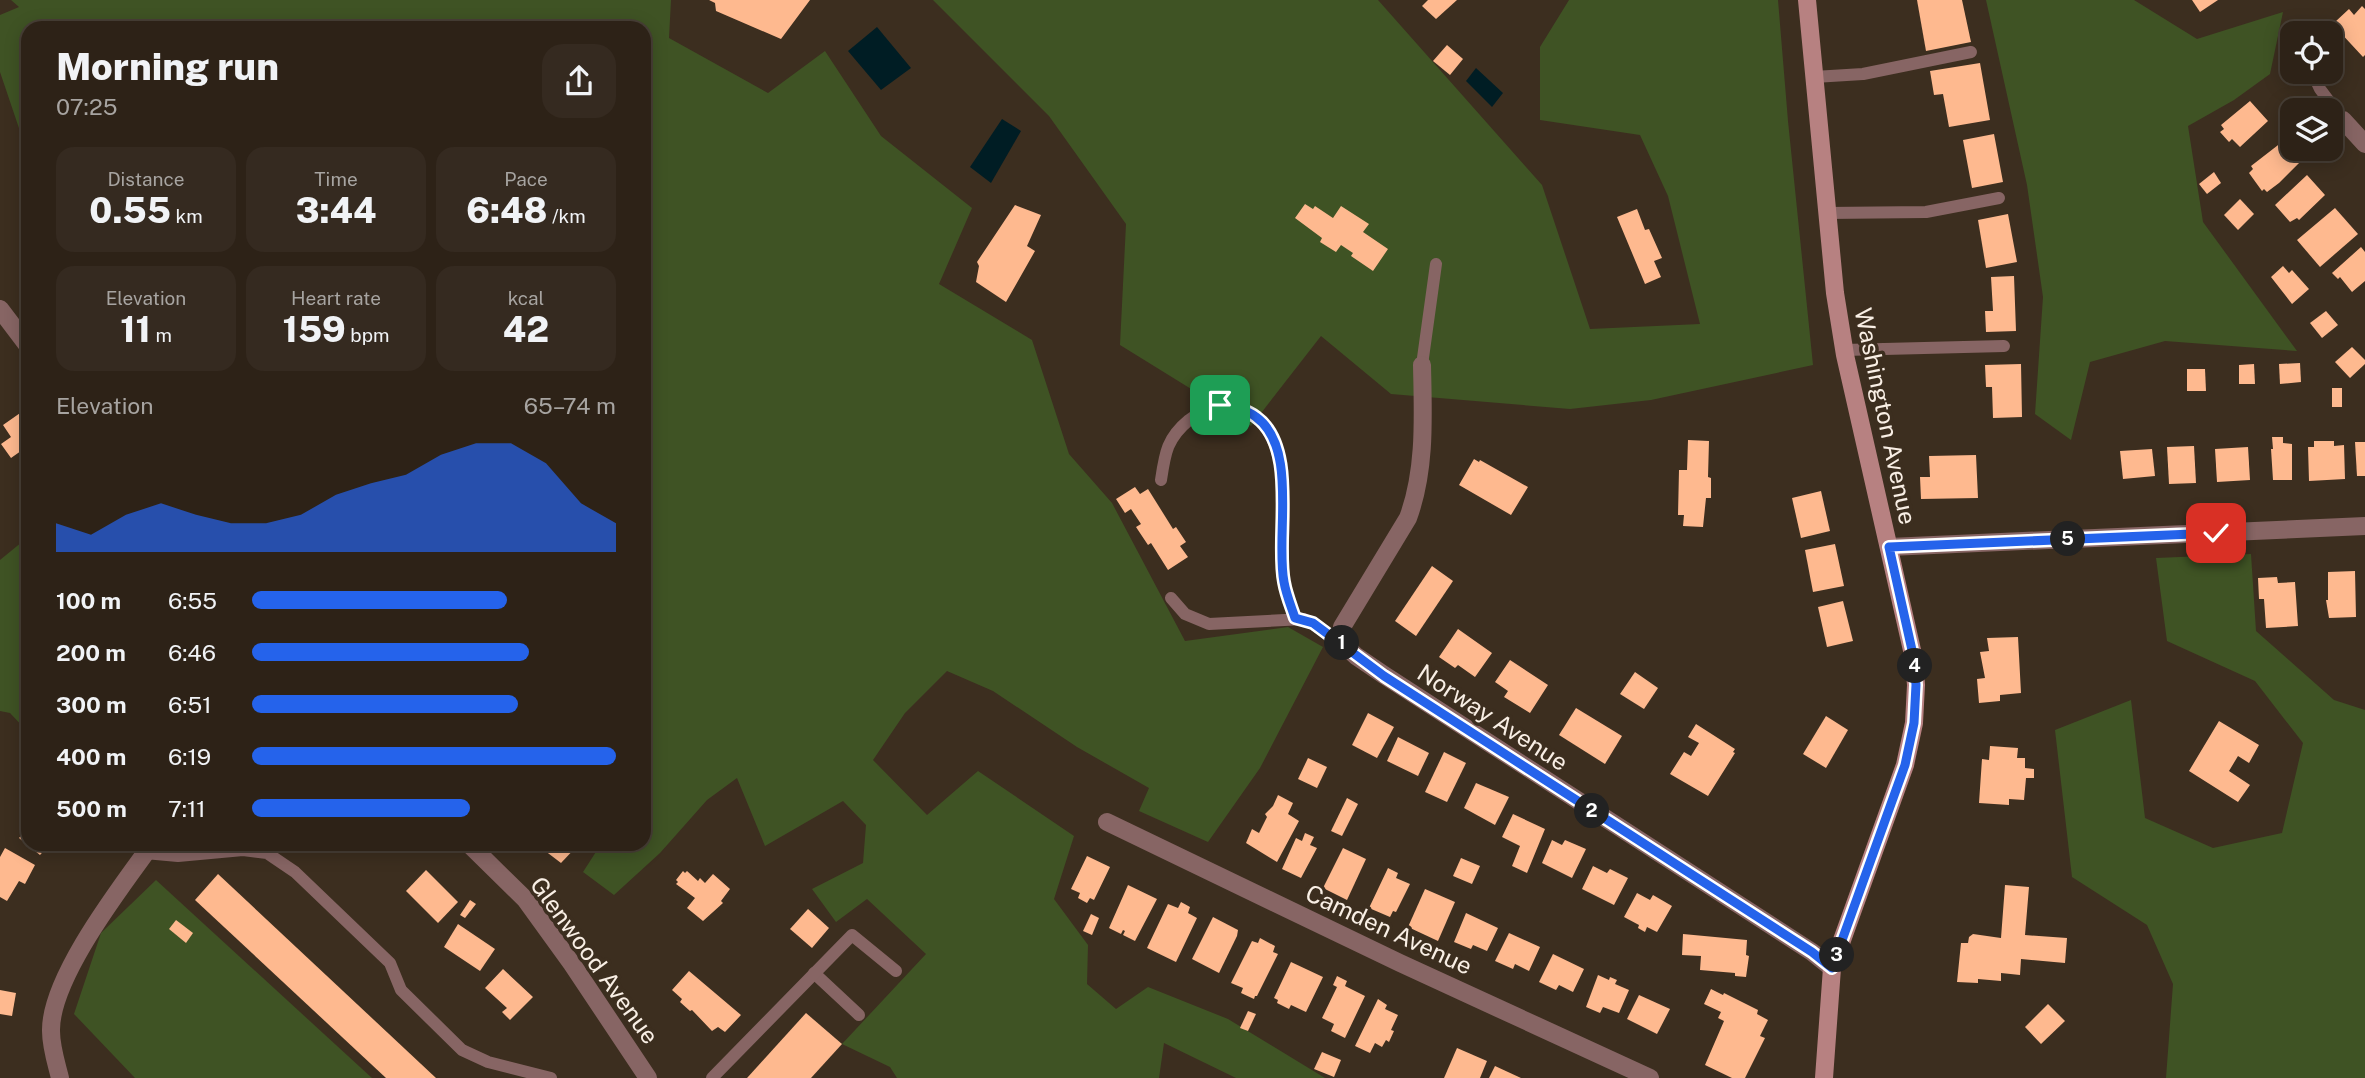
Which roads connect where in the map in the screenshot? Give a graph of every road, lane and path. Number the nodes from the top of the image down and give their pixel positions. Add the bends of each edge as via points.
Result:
1 (1807, 0) edge
2 (1971, 52) dead end
3 (1814, 77) junction
4 (2343, 120) edge
5 (2365, 144) edge
6 (1999, 198) dead end
7 (1827, 213) junction
8 (1436, 264) dead end
9 (0, 309) edge
10 (21, 337) edge
11 (2004, 346) dead end
12 (1844, 350) junction
13 (1422, 365) joint
14 (1161, 480) dead end
15 (2365, 526) edge
16 (1889, 547) junction
17 (1171, 598) dead end
18 (1295, 618) junction
19 (1340, 641) junction
20 (1107, 822) dead end
21 (147, 851) edge
22 (160, 851) edge
23 (232, 851) edge
24 (251, 851) edge
25 (476, 851) edge
26 (1832, 968) junction
27 (896, 971) dead end
28 (814, 973) junction
29 (859, 1015) dead end
30 (60, 1078) edge
31 (551, 1078) edge
32 (648, 1078) edge
33 (712, 1078) edge
34 (1650, 1078) edge
35 (1824, 1078) edge

1 - 3 street, Washington Avenue
2 - 3 lane via 1863,74
3 - 7 street, Washington Avenue
4 - 5 street
6 - 7 lane via 1926,212
7 - 12 street, Washington Avenue
8 - 13 lane
9 - 10 street
11 - 12 lane
12 - 16 street, Washington Avenue
13 - 19 street via 1415,499 1342,626
14 - 18 lane via 1166,447 1200,411 1220,405 1257,417 1279,456 1283,581
15 - 16 street
16 - 26 street, Washington Avenue via 1914,659 1914,723 1905,765
17 - 18 lane via 1185,614 1209,624
18 - 19 lane via 1313,623
19 - 26 street, Norway Avenue via 1384,676
20 - 34 street, Camden Avenue
21 - 30 street via 106,909 54,1003 51,1029
22 - 23 lane via 178,856
24 - 31 lane via 267,853 295,872 390,963 401,990 463,1050 488,1062
25 - 32 street, Glenwood Avenue via 525,899
26 - 35 street, Washington Avenue
27 - 28 lane via 852,935
28 - 29 lane
28 - 33 lane

